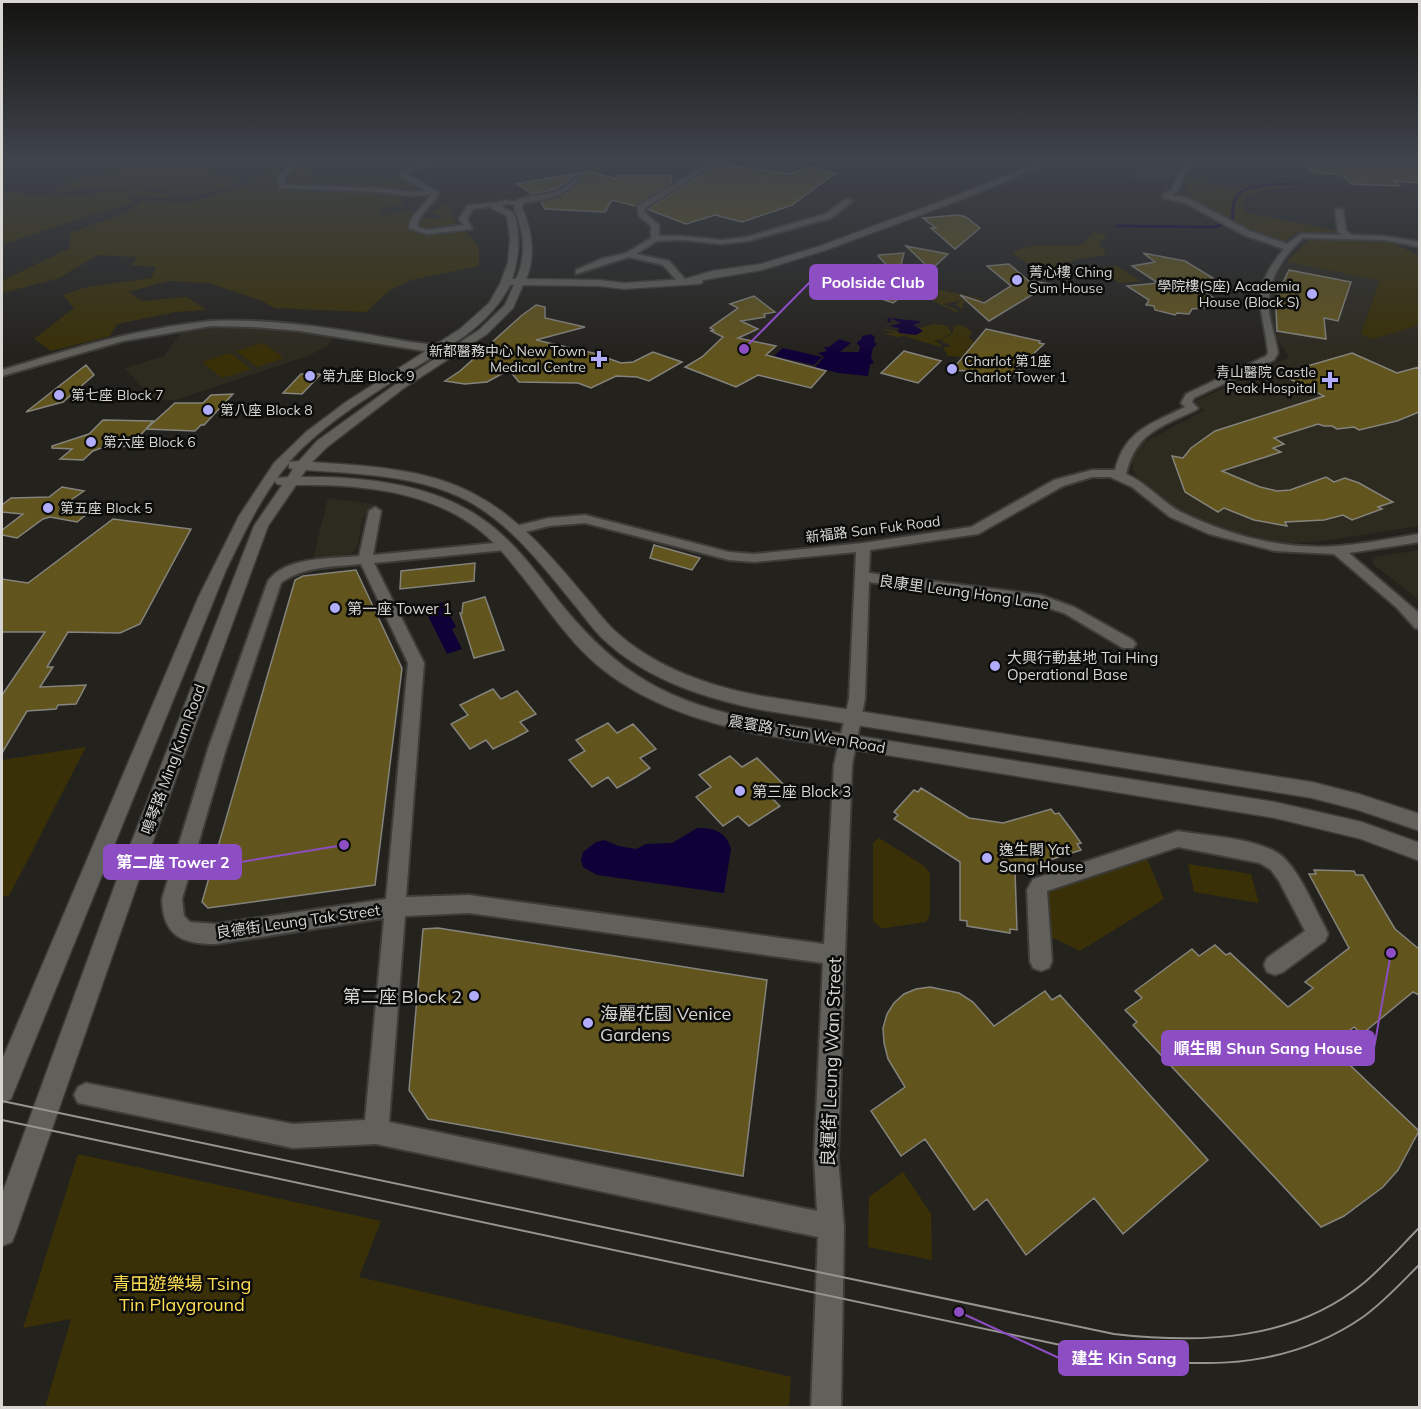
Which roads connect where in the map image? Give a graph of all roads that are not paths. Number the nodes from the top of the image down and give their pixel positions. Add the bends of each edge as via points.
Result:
1 (413, 224) edge
2 (467, 224) edge
3 (512, 224) edge
4 (525, 224) edge
5 (654, 224) edge
6 (801, 224) edge
7 (889, 224) edge
8 (1227, 224) edge
9 (1341, 224) edge
10 (1350, 237) junction
11 (656, 239) junction
12 (1419, 245) edge
13 (1287, 247) junction
14 (629, 255) junction
15 (579, 272) dead end
16 (685, 281) junction
17 (504, 286) junction
18 (519, 286) junction
19 (379, 339) junction
20 (437, 355) junction
21 (423, 357) junction
22 (2, 373) edge
23 (285, 473) junction
24 (1120, 475) junction
25 (375, 511) dead end
26 (516, 530) junction
27 (1419, 538) edge
28 (505, 546) junction
29 (862, 547) junction
30 (1336, 550) junction
31 (365, 559) junction
32 (862, 577) junction
33 (1419, 624) edge
34 (1128, 644) dead end
35 (853, 717) junction
36 (848, 741) junction
37 (1419, 823) edge
38 (1419, 852) edge
39 (395, 906) junction
40 (834, 955) junction
41 (1041, 961) dead end
42 (1275, 965) dead end
43 (2, 1090) edge
44 (86, 1095) dead end
45 (376, 1132) junction
46 (7, 1204) edge
47 (831, 1227) junction
48 (2, 1232) edge
49 (826, 1407) edge

1 - 2 street via 417,230 441,231 469,227
3 - 17 main road via 513,261
4 - 18 main road via 528,242
5 - 11 street
6 - 11 street via 722,242
7 - 16 main road via 871,234 859,234 749,274
8 - 13 street
9 - 10 street via 1342,232
10 - 12 street
10 - 13 street via 1301,236
11 - 14 street
13 - 24 street via 1264,296 1273,353 1264,362 1190,396 1186,403 1192,408 1137,436 1127,448
14 - 15 street
14 - 16 street via 666,263
16 - 18 main road via 600,289
17 - 18 main road
17 - 20 main road via 481,318
18 - 20 main road via 502,314 483,332 450,352
19 - 20 street
19 - 21 street
19 - 22 street via 228,323 163,330
20 - 21 main road
20 - 23 main road
21 - 23 main road via 298,444
23 - 26 main road, 震寰路 Tsun Wen Road via 387,473 438,484 480,502
23 - 28 main road, 震寰路 Tsun Wen Road via 416,494 474,519
23 - 43 main road, 鳴琴路 Ming Kum Road via 233,538
23 - 46 main road, 鳴琴路 Ming Kum Road via 273,506 255,537
24 - 29 street, 新福路 San Fuk Road via 1105,473 1055,484 973,531
24 - 30 street via 1172,513 1234,538 1287,549
25 - 31 street
26 - 29 street, 新福路 San Fuk Road via 585,519 746,558
26 - 35 main road, 震寰路 Tsun Wen Road via 607,633 657,670 718,694
27 - 30 street
28 - 31 street, 良德街 Leung Tak Street
28 - 36 main road, 震寰路 Tsun Wen Road via 585,643 635,683 679,705 729,721
29 - 32 street, 良運街 Leung Wan Street
30 - 33 street
31 - 39 street via 416,663
31 - 39 street, 良德街 Leung Tak Street via 299,567 285,573 270,589 214,760 172,899 171,915 179,928 195,935
32 - 34 street, 良康里 Leung Hong Lane via 1041,600 1069,610
32 - 35 street, 良運街 Leung Wan Street
35 - 36 street, 良運街 Leung Wan Street
35 - 37 main road, 震寰路 Tsun Wen Road via 1302,788
36 - 38 main road, 震寰路 Tsun Wen Road via 1275,810 1362,831
36 - 40 street, 良運街 Leung Wan Street via 843,765
39 - 40 street, 良德街 Leung Tak Street via 469,904
39 - 45 street
40 - 47 street, 良運街 Leung Wan Street via 826,1158
41 - 42 street via 1037,890 1040,885 1178,839 1253,852 1272,860 1286,874 1318,934
44 - 45 street via 293,1136
45 - 47 street
46 - 48 main road, 鳴琴路 Ming Kum Road
47 - 49 street, 良運街 Leung Wan Street

